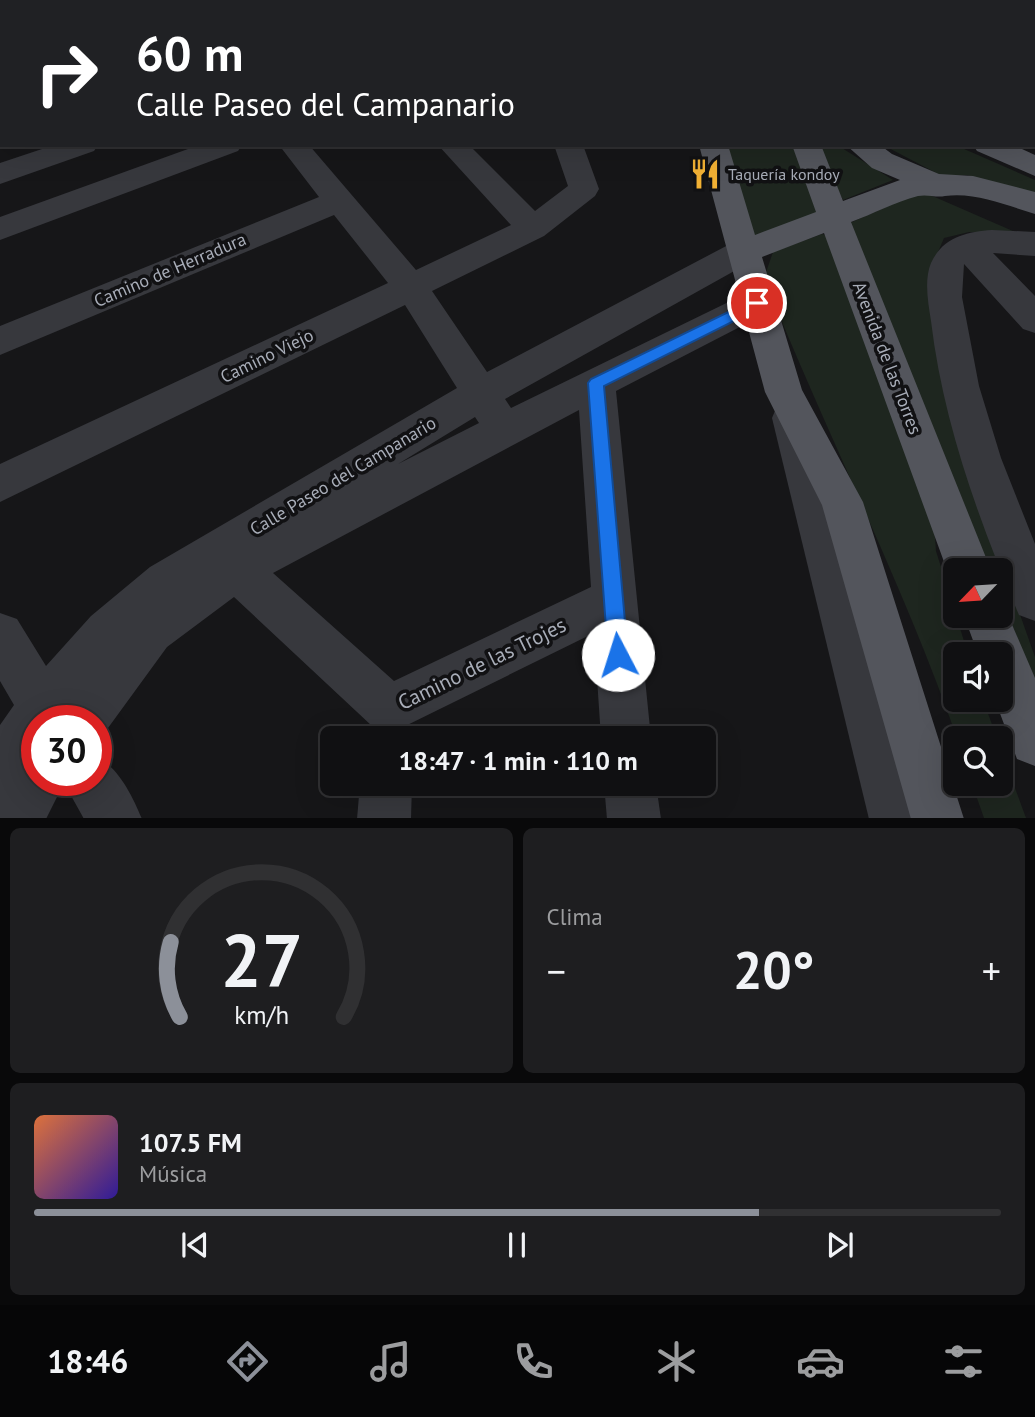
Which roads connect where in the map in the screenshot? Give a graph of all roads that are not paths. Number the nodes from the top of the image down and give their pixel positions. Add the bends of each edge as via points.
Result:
1 (18, 147) edge
2 (78, 147) edge
3 (223, 147) edge
4 (295, 147) edge
5 (454, 147) edge
6 (569, 147) edge
7 (714, 147) edge
8 (807, 147) edge
9 (863, 147) edge
10 (992, 147) edge
11 (0, 153) edge
12 (1035, 166) edge
13 (0, 174) edge
14 (931, 183) junction
15 (340, 200) junction
16 (1035, 202) edge
17 (833, 218) junction
18 (1035, 222) edge
19 (533, 228) junction
20 (0, 229) edge
21 (1035, 244) edge
22 (966, 245) junction
23 (742, 253) junction
24 (1035, 259) edge
25 (411, 287) junction
26 (757, 303) junction
27 (1035, 319) edge
28 (0, 341) edge
29 (596, 383) junction
30 (784, 392) junction
31 (482, 393) junction
32 (503, 430) junction
33 (0, 484) edge
34 (964, 558) edge
35 (236, 569) junction
36 (1035, 599) edge
37 (613, 600) junction
38 (992, 628) edge
39 (0, 636) edge
40 (51, 705) edge
41 (65, 705) edge
42 (71, 705) edge
43 (389, 724) edge
44 (625, 726) edge
45 (1035, 741) edge
46 (21, 750) edge
47 (0, 769) edge
48 (30, 796) edge
49 (100, 796) edge
50 (385, 796) edge
51 (631, 796) edge
52 (16, 818) edge
53 (116, 818) edge
54 (384, 818) edge
55 (634, 818) edge
56 (896, 818) edge
57 (938, 818) edge

1 - 11 street
2 - 13 street
3 - 20 street
4 - 15 street
5 - 19 street
6 - 19 street, Camino Viejo via 584,189
7 - 23 main road
8 - 17 main road, Avenida de las Torres
9 - 14 main road
10 - 12 main road
14 - 16 main road via 971,185
14 - 17 main road
14 - 18 main road
15 - 25 street
15 - 28 street, Camino de Herradura
17 - 23 main road
17 - 34 main road, Avenida de las Torres
19 - 25 street, Camino Viejo
21 - 22 street
22 - 24 street
22 - 27 street
22 - 36 street via 951,257 944,282 952,361 986,475
23 - 26 main road
23 - 31 street, Calle Paseo del Campanario
25 - 31 street
25 - 33 street, Camino Viejo
26 - 29 street, Calle Paseo del Campanario
26 - 30 main road
29 - 32 street, Calle Paseo del Campanario
29 - 37 street
30 - 56 street
30 - 57 main road via 842,502
31 - 32 street
31 - 41 street, Calle Paseo del Campanario via 166,582 107,632
32 - 35 street, Calle Paseo del Campanario
35 - 42 street, Calle Paseo del Campanario via 151,631
35 - 43 street, Camino de las Trojes
37 - 43 street, Camino de las Trojes
37 - 44 street
38 - 45 main road
39 - 40 street
46 - 47 street, Calle Paseo del Campanario
48 - 52 street
49 - 53 street
50 - 54 street
51 - 55 street

